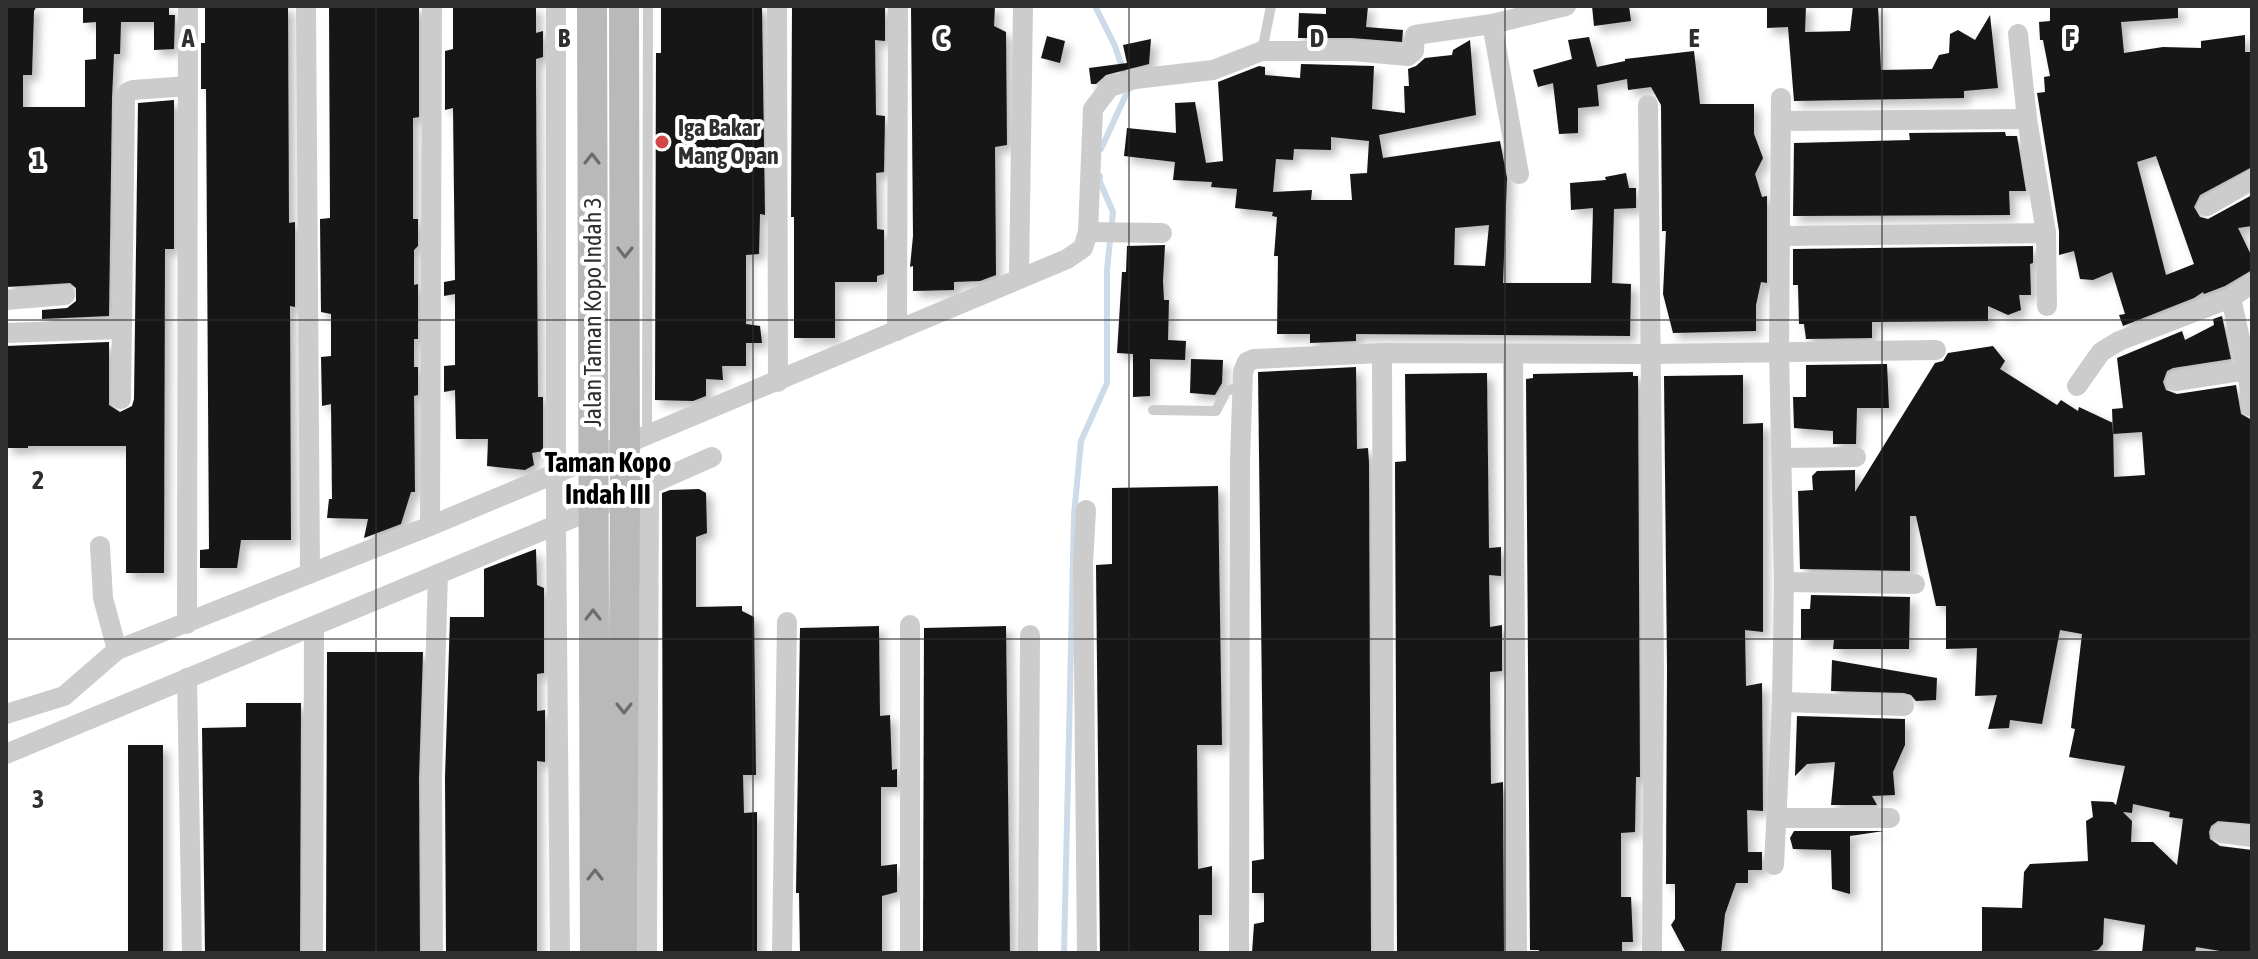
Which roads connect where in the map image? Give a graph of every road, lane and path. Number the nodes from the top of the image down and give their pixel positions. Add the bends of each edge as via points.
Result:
1 (188, 6) edge
2 (306, 6) edge
3 (432, 6) edge
4 (556, 6) edge
5 (592, 6) edge
6 (624, 6) edge
7 (648, 6) edge
8 (777, 6) edge
9 (898, 6) edge
10 (1023, 6) edge
11 (1271, 6) edge
12 (1566, 6) edge
13 (1492, 24) junction
14 (2018, 34) dead end
15 (1262, 51) junction
16 (188, 86) junction
17 (1781, 98) dead end
18 (1648, 105) dead end
19 (2027, 119) junction
20 (1781, 121) junction
21 (1519, 174) dead end
22 (2252, 180) edge
23 (2207, 206) dead end
24 (1094, 231) junction
25 (1162, 233) dead end
26 (2046, 233) junction
27 (1780, 236) junction
28 (1019, 279) junction
29 (2252, 283) edge
30 (65, 295) dead end
31 (2231, 298) junction
32 (6, 300) edge
33 (2047, 306) dead end
34 (121, 329) junction
35 (897, 331) junction
36 (6, 333) edge
37 (1936, 350) dead end
38 (1779, 351) junction
39 (1382, 353) junction
40 (1513, 354) junction
41 (1651, 354) junction
42 (2247, 370) junction
43 (2176, 381) dead end
44 (778, 382) junction
45 (1243, 386) junction
46 (2077, 386) dead end
47 (121, 399) dead end
48 (2252, 407) edge
49 (1153, 410) dead end
50 (636, 440) junction
51 (712, 457) dead end
52 (1856, 457) dead end
53 (1783, 458) junction
54 (593, 459) junction
55 (556, 475) junction
56 (637, 490) junction
57 (592, 510) junction
58 (1086, 510) dead end
59 (430, 526) junction
60 (556, 526) junction
61 (100, 546) dead end
62 (310, 573) junction
63 (438, 574) junction
64 (1784, 582) junction
65 (1915, 584) dead end
66 (787, 622) dead end
67 (187, 624) junction
68 (910, 625) dead end
69 (314, 627) junction
70 (1030, 635) dead end
71 (117, 650) junction
72 (187, 678) junction
73 (64, 696) junction
74 (1782, 702) junction
75 (1904, 706) dead end
76 (6, 714) edge
77 (72, 726) junction
78 (6, 754) edge
79 (1777, 818) junction
80 (1890, 818) dead end
81 (2222, 833) dead end
82 (2252, 837) edge
83 (1774, 865) dead end
84 (192, 953) edge
85 (313, 953) edge
86 (433, 953) edge
87 (560, 953) edge
88 (595, 953) edge
89 (622, 953) edge
90 (647, 953) edge
91 (782, 953) edge
92 (910, 953) edge
93 (1028, 953) edge
94 (1087, 953) edge
95 (1239, 953) edge
96 (1384, 953) edge
97 (1517, 953) edge
98 (1652, 953) edge

1 - 16 street
2 - 62 street
3 - 59 street
4 - 55 street
54 -> 5 main road, Jalan Taman Kopo Indah 3
6 -> 50 main road, Jalan Taman Kopo Indah 3
7 - 50 lane
8 - 44 street
9 - 35 street
10 - 28 street
11 - 15 lane
12 - 13 street
13 - 15 street via 1415,35 1414,51 1408,56
13 - 21 street
14 - 19 street
15 - 24 street via 1213,70 1110,87 1093,109
16 - 34 street via 133,90 125,98
16 - 67 street
17 - 20 street
18 - 41 street
19 - 20 street
19 - 26 street
20 - 27 street
22 - 23 street
24 - 25 street
24 - 28 street via 1067,259
26 - 27 street
26 - 33 street
27 - 38 street
28 - 35 street
29 - 31 street
30 - 32 street
31 - 42 street
31 - 46 street via 2119,341 2101,352
34 - 36 street
34 - 47 street
35 - 44 street
37 - 38 street
38 - 41 street
38 - 53 street
39 - 40 street
39 - 45 street via 1254,359 1244,367
39 - 96 street
40 - 41 street
40 - 97 street
41 - 98 street
42 - 43 street
42 - 48 street
44 - 50 street
45 - 49 lane via 1226,391 1216,411
45 - 95 street
50 - 54 street
50 - 56 main road, Jalan Taman Kopo Indah 3
51 - 56 street
52 - 53 street
53 - 64 street
54 - 55 street
54 - 57 main road, Jalan Taman Kopo Indah 3
55 - 59 street
55 - 60 street
56 - 57 street
56 -> 89 main road, Jalan Taman Kopo Indah 3
56 - 90 street
57 - 60 street
88 -> 57 main road, Jalan Taman Kopo Indah 3
58 - 94 street
59 - 62 street
60 - 63 street
60 - 87 street
61 - 71 street via 103,598
62 - 67 street
63 - 69 street
63 - 86 street
64 - 65 street
64 - 74 street
66 - 91 street
67 - 71 street
68 - 92 street
69 - 72 street
69 - 85 street
70 - 93 street
71 - 73 street
72 - 77 street
72 - 84 street
73 - 76 street
73 - 77 street
74 - 75 street
74 - 79 street
77 - 78 street
79 - 80 street
79 - 83 street
81 - 82 street

